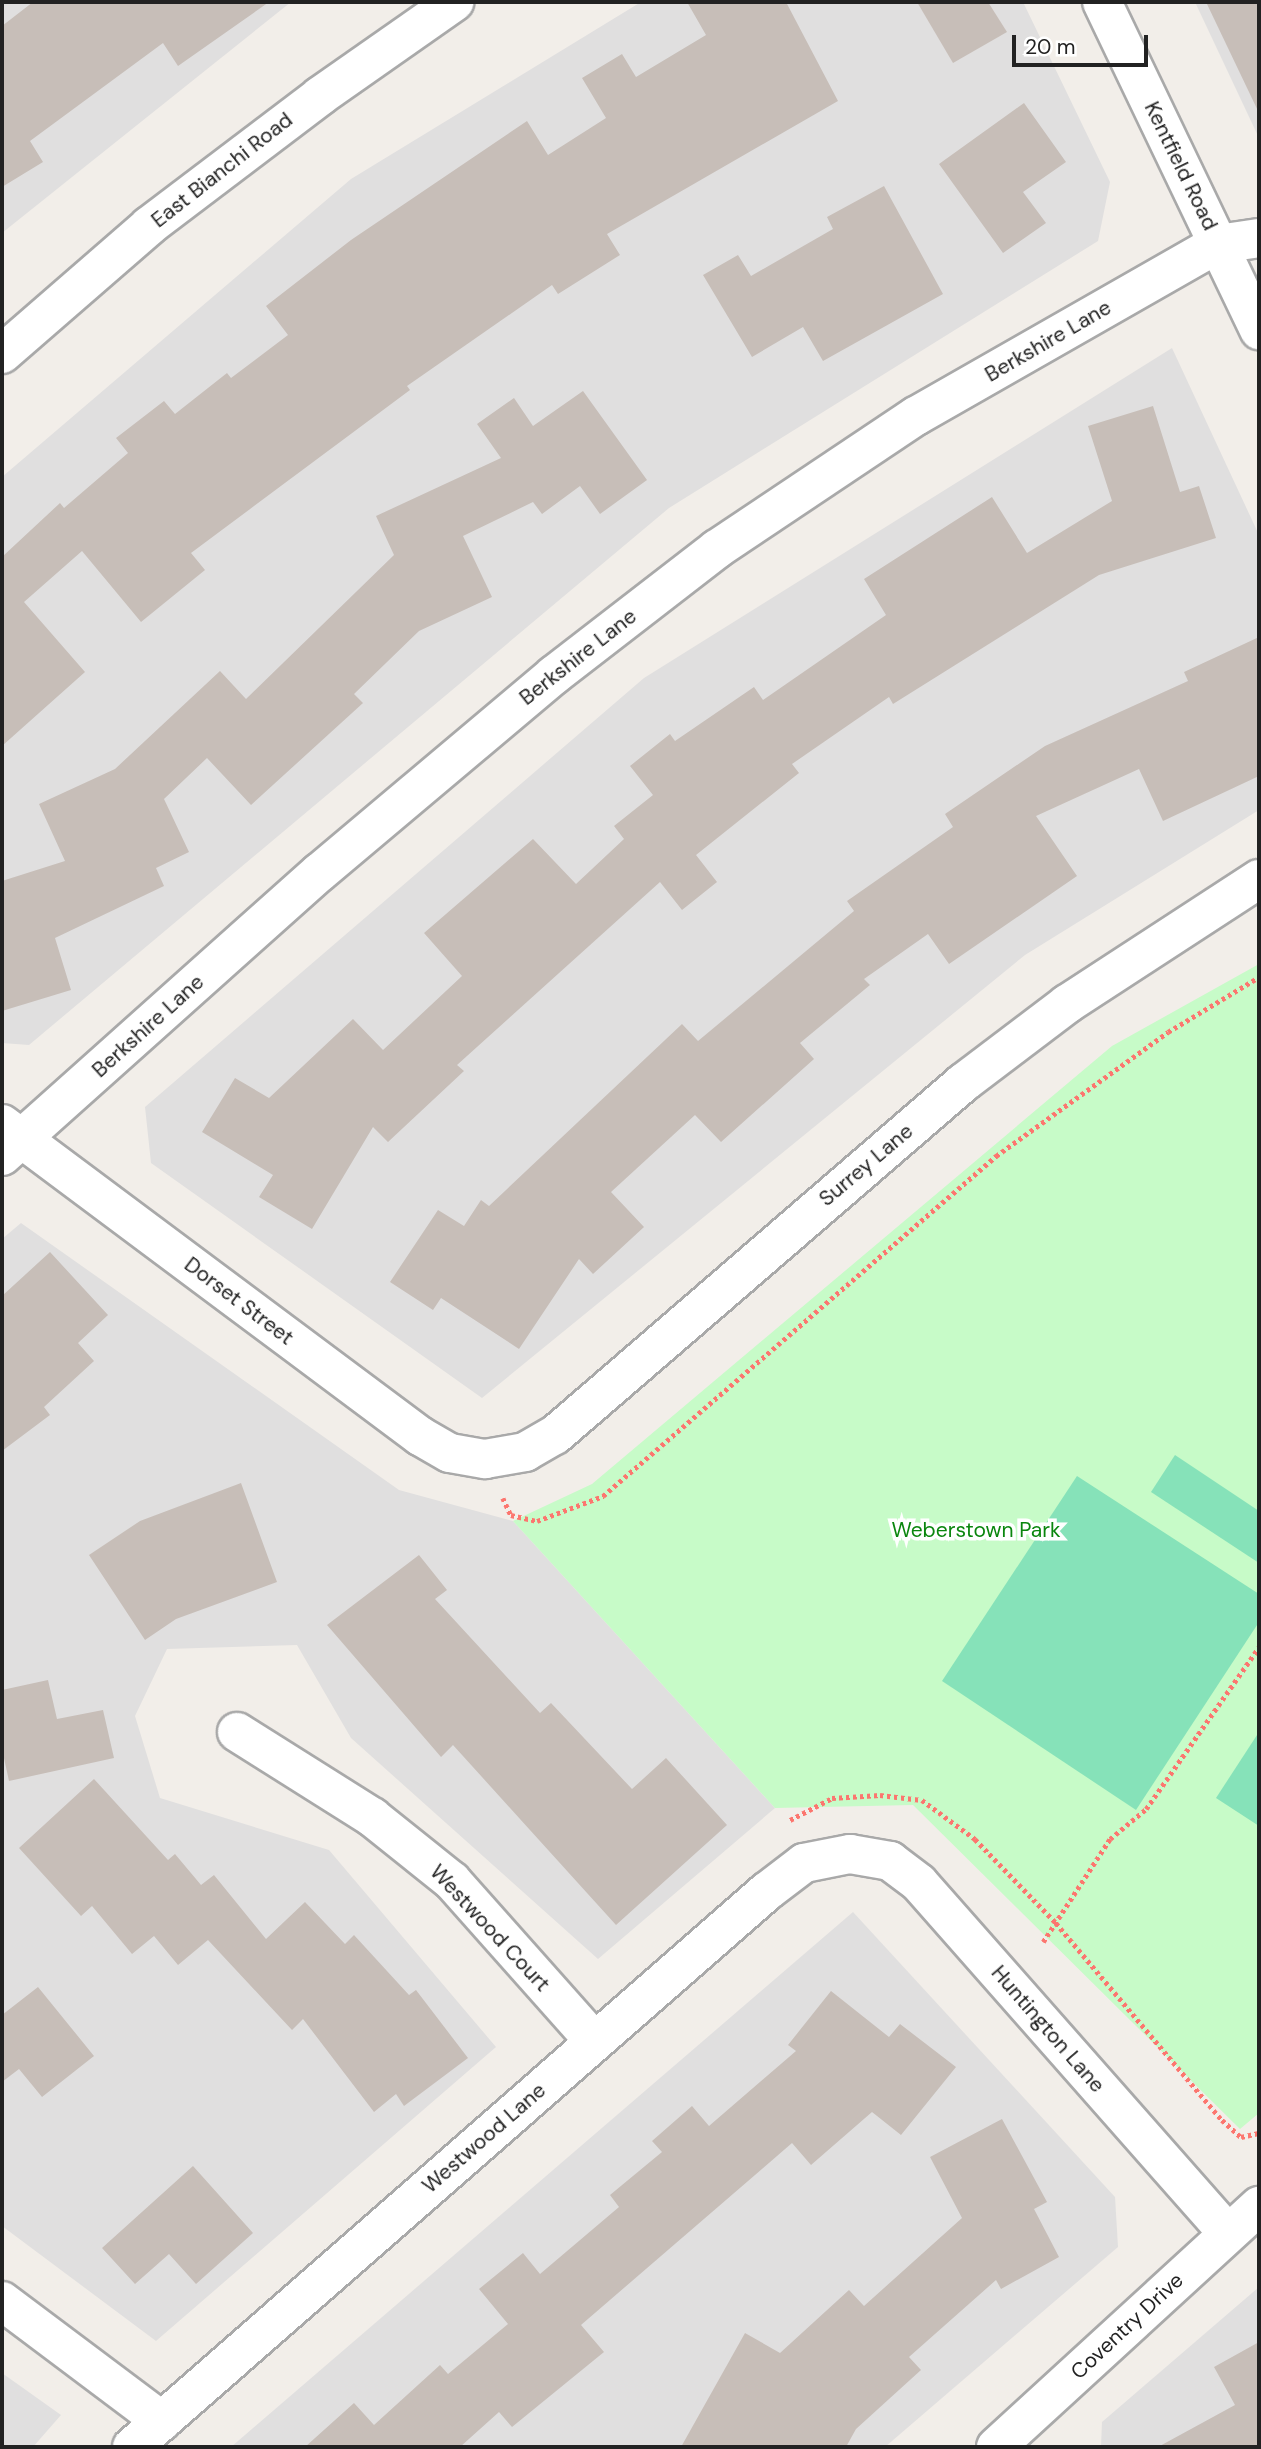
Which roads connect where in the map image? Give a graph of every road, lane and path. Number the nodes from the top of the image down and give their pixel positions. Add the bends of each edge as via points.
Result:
1 (454, 2) edge
2 (1102, 2) edge
3 (1259, 238) edge
4 (1218, 244) junction
5 (1259, 330) edge
6 (2, 354) edge
7 (1259, 879) edge
8 (1259, 976) edge
9 (8, 1139) edge
10 (485, 1459) junction
11 (1259, 1647) edge
12 (237, 1732) dead end
13 (850, 1854) joint
14 (1043, 1942) dead end
15 (594, 2041) junction
16 (1259, 2206) edge
17 (1227, 2233) junction
18 (2, 2301) edge
19 (162, 2421) junction
20 (132, 2447) edge
21 (996, 2447) edge

1 - 6 street, East Bianchi Road via 320,96 160,218
2 - 4 street, Kentfield Road
3 - 4 street
4 - 5 street, Kentfield Road
4 - 9 street, Berkshire Lane via 916,416 717,549 554,675
7 - 10 street, Surrey Lane via 1067,1004 963,1083 555,1435 525,1452
8 - 10 path via 1168,1032 996,1156 603,1496 537,1521 510,1515
9 - 10 street, Dorset Street via 420,1436 450,1453
11 - 14 path via 1146,1809 1110,1839
12 - 15 street, Westwood Court via 372,1817 452,1881
13 - 15 street, Westwood Lane via 804,1863
13 - 17 street, Huntington Lane via 890,1861 919,1883
15 - 19 street, Westwood Lane
16 - 17 street, Coventry Drive
17 - 21 street, Coventry Drive
18 - 19 street
19 - 20 street, Westwood Lane

